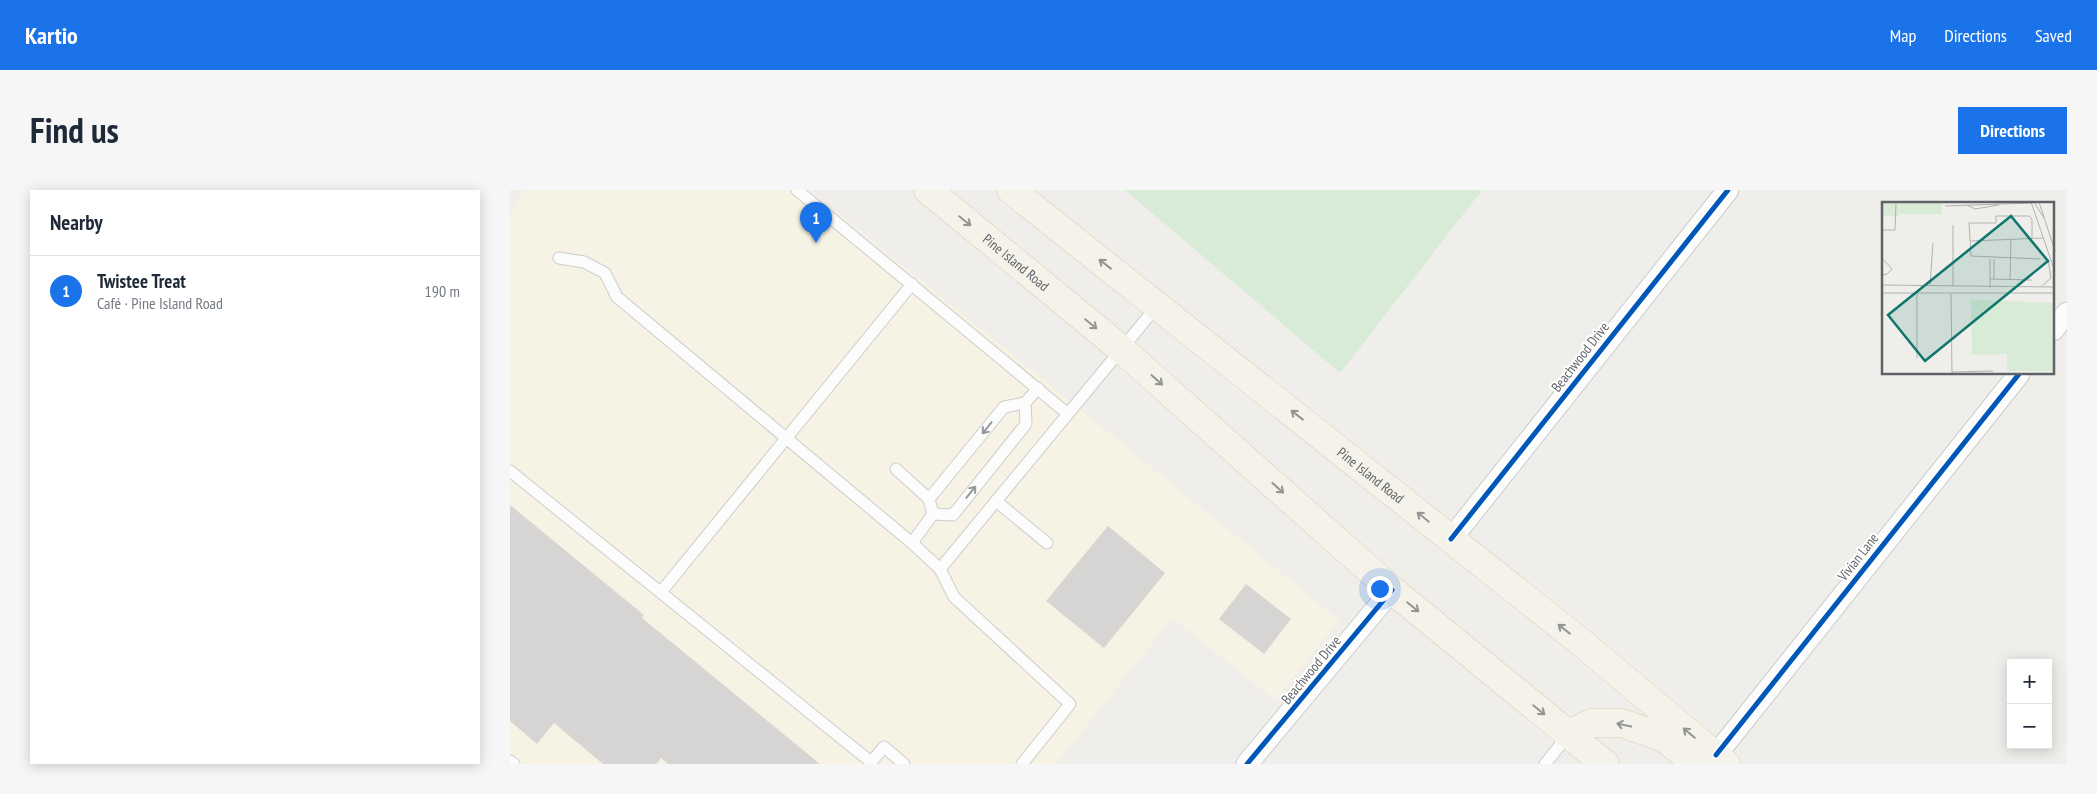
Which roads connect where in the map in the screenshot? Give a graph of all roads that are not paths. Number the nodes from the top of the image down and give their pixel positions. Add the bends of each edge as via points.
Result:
1 (797, 190) edge
2 (928, 190) edge
3 (1011, 190) edge
4 (1728, 190) edge
5 (559, 258) dead end
6 (912, 284) junction
7 (1157, 306) junction
8 (2067, 313) edge
9 (2054, 329) edge
10 (1120, 348) junction
11 (2018, 375) edge
12 (1038, 388) junction
13 (1025, 403) junction
14 (1068, 414) junction
15 (786, 437) junction
16 (896, 469) dead end
17 (510, 471) edge
18 (930, 499) junction
19 (996, 501) junction
20 (933, 514) junction
21 (1451, 539) junction
22 (912, 543) junction
23 (1048, 543) dead end
24 (940, 569) junction
25 (1392, 590) junction
26 (661, 592) junction
27 (1569, 734) junction
28 (510, 761) edge
29 (1713, 761) edge
30 (514, 764) edge
31 (904, 764) edge
32 (1022, 764) edge
33 (1247, 764) edge
34 (1545, 764) edge
35 (1605, 764) edge

1 - 6 lane
2 -> 10 main road, Pine Island Road
7 -> 3 main road, Pine Island Road
4 - 21 street, Beachwood Drive
5 - 15 lane via 584,262 604,273 617,297
6 - 12 lane
6 - 15 lane
7 - 10 lane
21 -> 7 main road, Pine Island Road
8 - 9 street
10 - 14 lane
10 -> 25 main road, Pine Island Road
11 - 29 street, Vivian Lane
12 - 13 lane
12 - 14 lane
13 -> 18 lane via 1004,407
20 -> 13 lane via 953,515 1026,424
14 - 19 lane
15 - 22 lane
15 - 26 lane
16 - 18 lane
17 - 26 lane
18 - 20 lane
19 - 23 lane
19 - 24 lane
20 - 22 lane
29 -> 21 main road, Pine Island Road via 1577,639
22 - 24 lane
24 - 32 lane via 954,597 1070,704
25 -> 27 main road, Pine Island Road
25 - 33 street, Beachwood Drive
26 - 31 lane via 871,762 884,747
29 -> 27 main road via 1622,723 1591,723
27 - 34 lane
27 - 35 main road, Pine Island Road
28 - 30 lane

